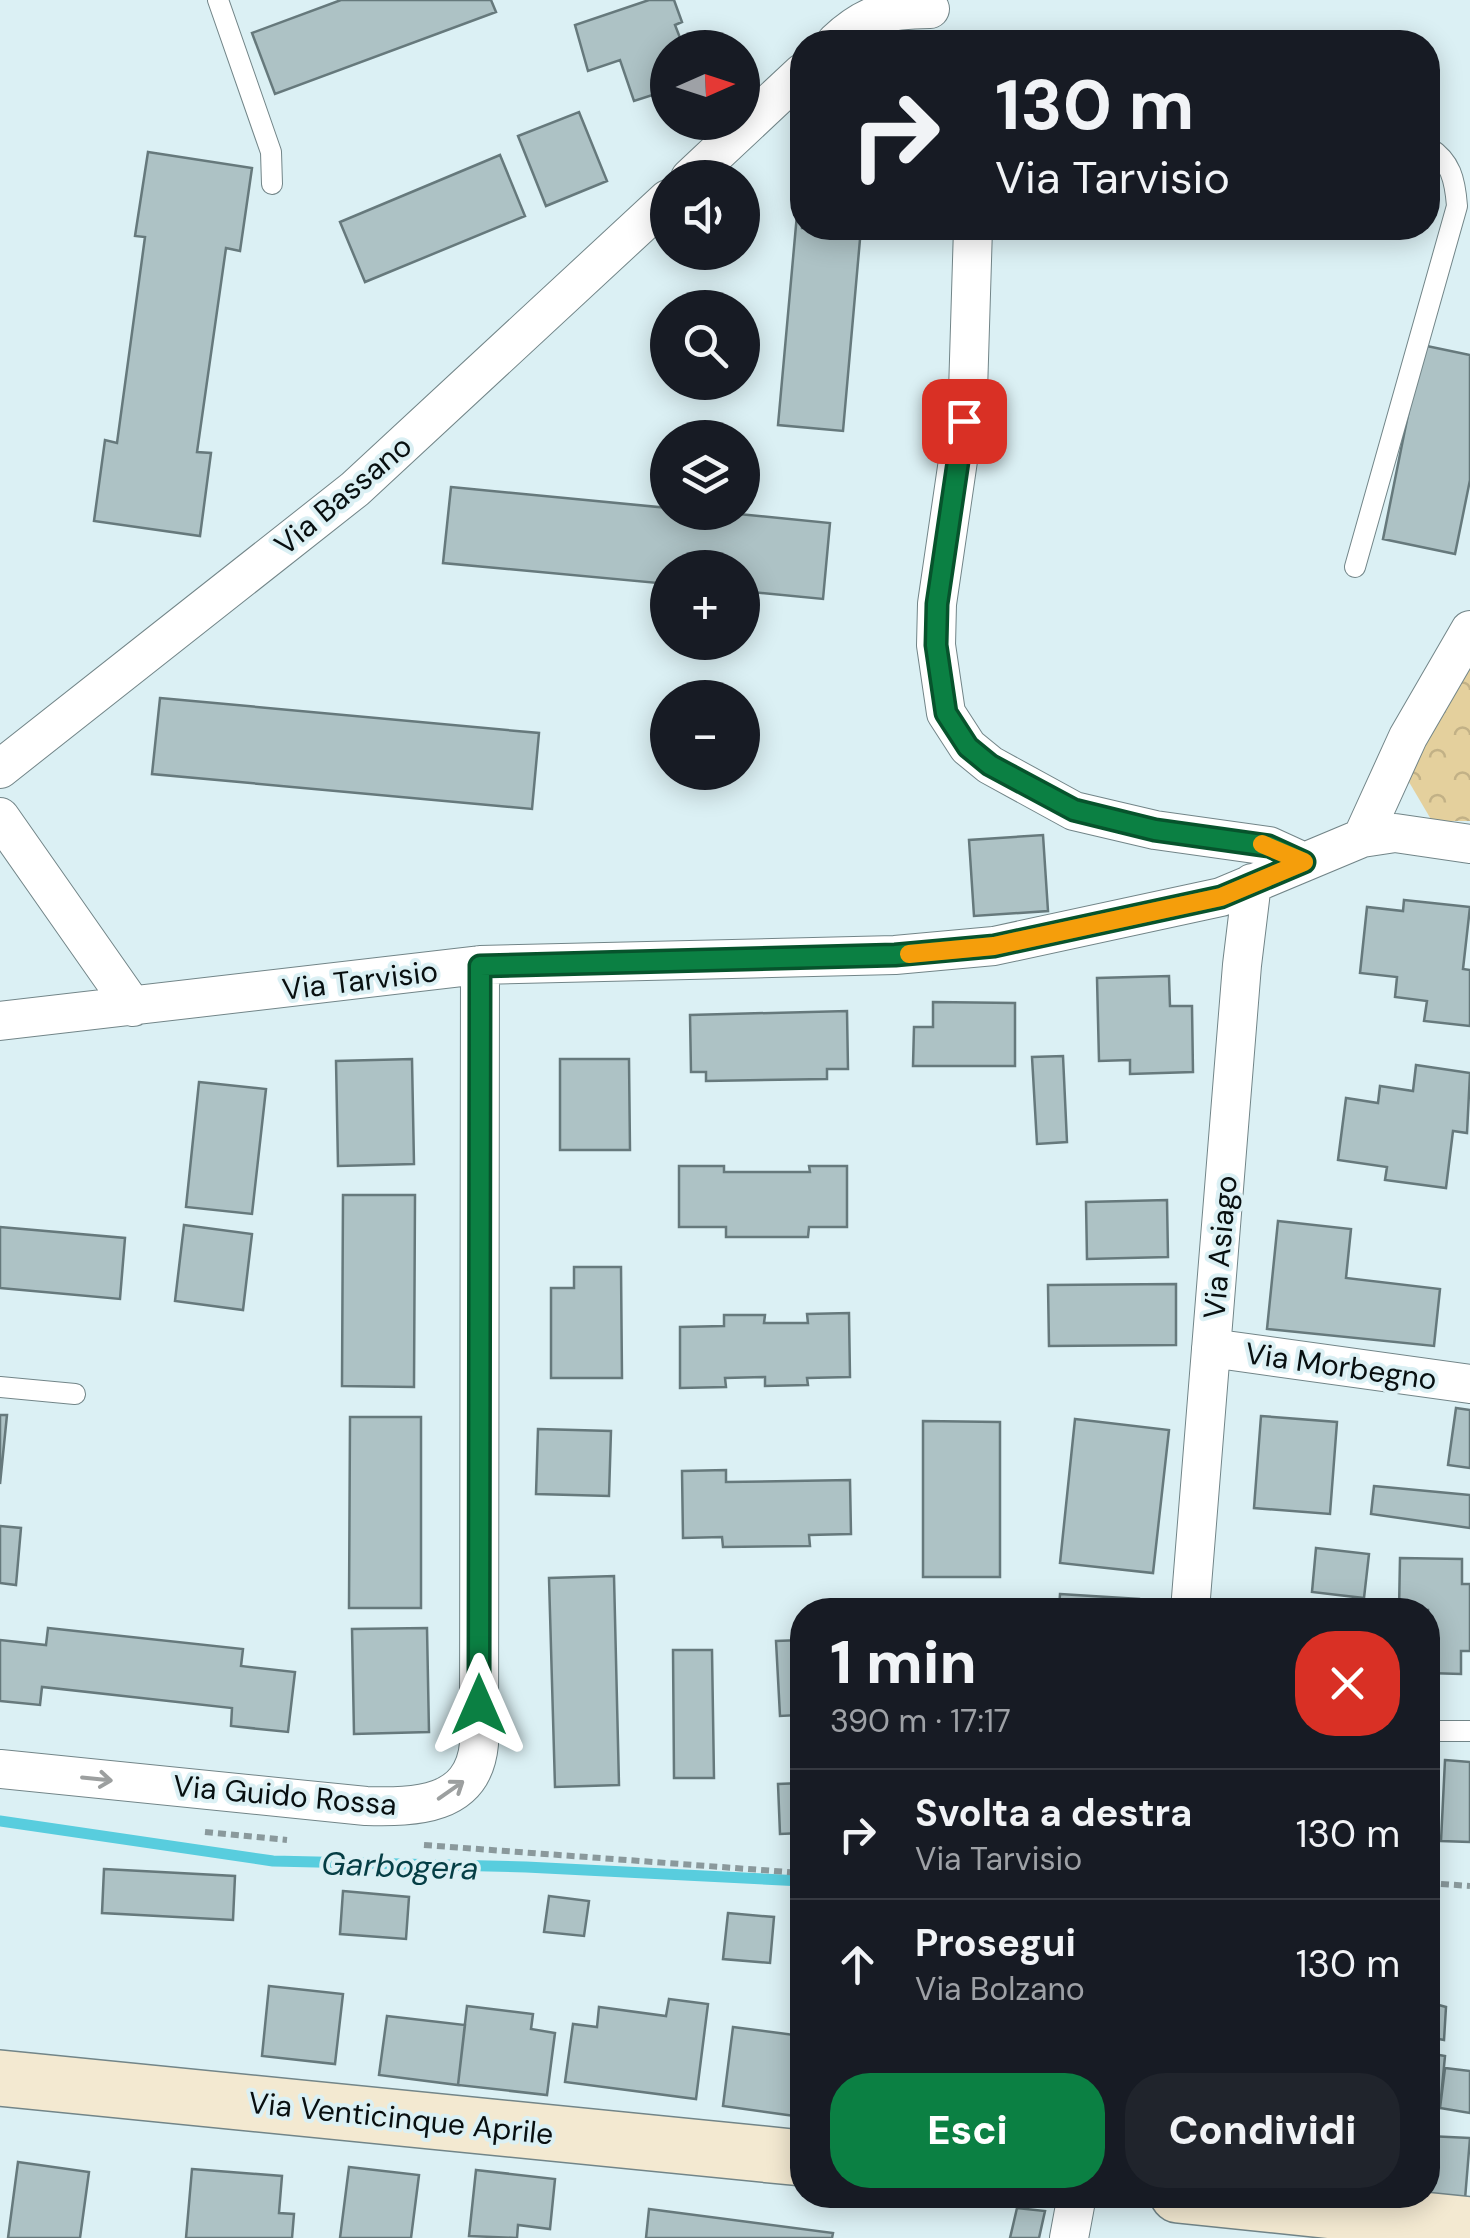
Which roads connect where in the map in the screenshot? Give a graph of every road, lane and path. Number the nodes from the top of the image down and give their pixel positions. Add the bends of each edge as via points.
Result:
1 (218, 0) edge
2 (932, 17) edge
3 (851, 30) edge
4 (790, 84) edge
5 (1440, 156) edge
6 (709, 160) edge
7 (272, 184) dead end
8 (650, 215) edge
9 (973, 240) edge
10 (1355, 567) dead end
11 (1470, 630) edge
12 (0, 769) edge
13 (0, 817) edge
14 (1378, 836) junction
15 (1470, 844) edge
16 (1304, 862) junction
17 (1252, 884) junction
18 (480, 966) junction
19 (133, 1007) junction
20 (0, 1020) edge
21 (1211, 1348) junction
22 (1470, 1384) edge
23 (0, 1387) edge
24 (75, 1394) dead end
25 (1191, 1598) edge
26 (1440, 1730) edge
27 (1470, 1731) edge
28 (0, 1769) edge
29 (1440, 1884) edge
30 (1470, 1886) edge
31 (0, 2078) edge
32 (790, 2157) edge
33 (1074, 2208) edge
34 (1305, 2208) edge
35 (1470, 2225) edge
36 (1069, 2238) edge

1 - 7 lane via 271,152
2 - 3 street via 886,11
4 - 6 street
5 - 10 lane via 1455,178 1457,206
8 - 12 street, Via Bassano via 355,489
9 - 16 street via 968,392 937,604 946,713 968,747 990,765 1074,810 1269,846
11 - 14 street via 1408,737
13 - 19 street
14 - 15 street
14 - 16 street, Via Tarvisio
16 - 17 street, Via Tarvisio
17 - 18 street, Via Tarvisio via 1221,897 994,946 895,955
17 - 21 street, Via Asiago
18 - 19 street, Via Tarvisio
28 -> 18 street, Via Guido Rossa via 366,1806 425,1804 468,1777 479,1744
19 - 20 street, Via Tarvisio
21 - 22 street, Via Morbegno
21 - 25 street, Via Asiago
23 - 24 lane
26 - 27 lane
29 - 30 path
31 - 32 street, Via Venticinque Aprile
33 - 36 street
34 - 35 street

